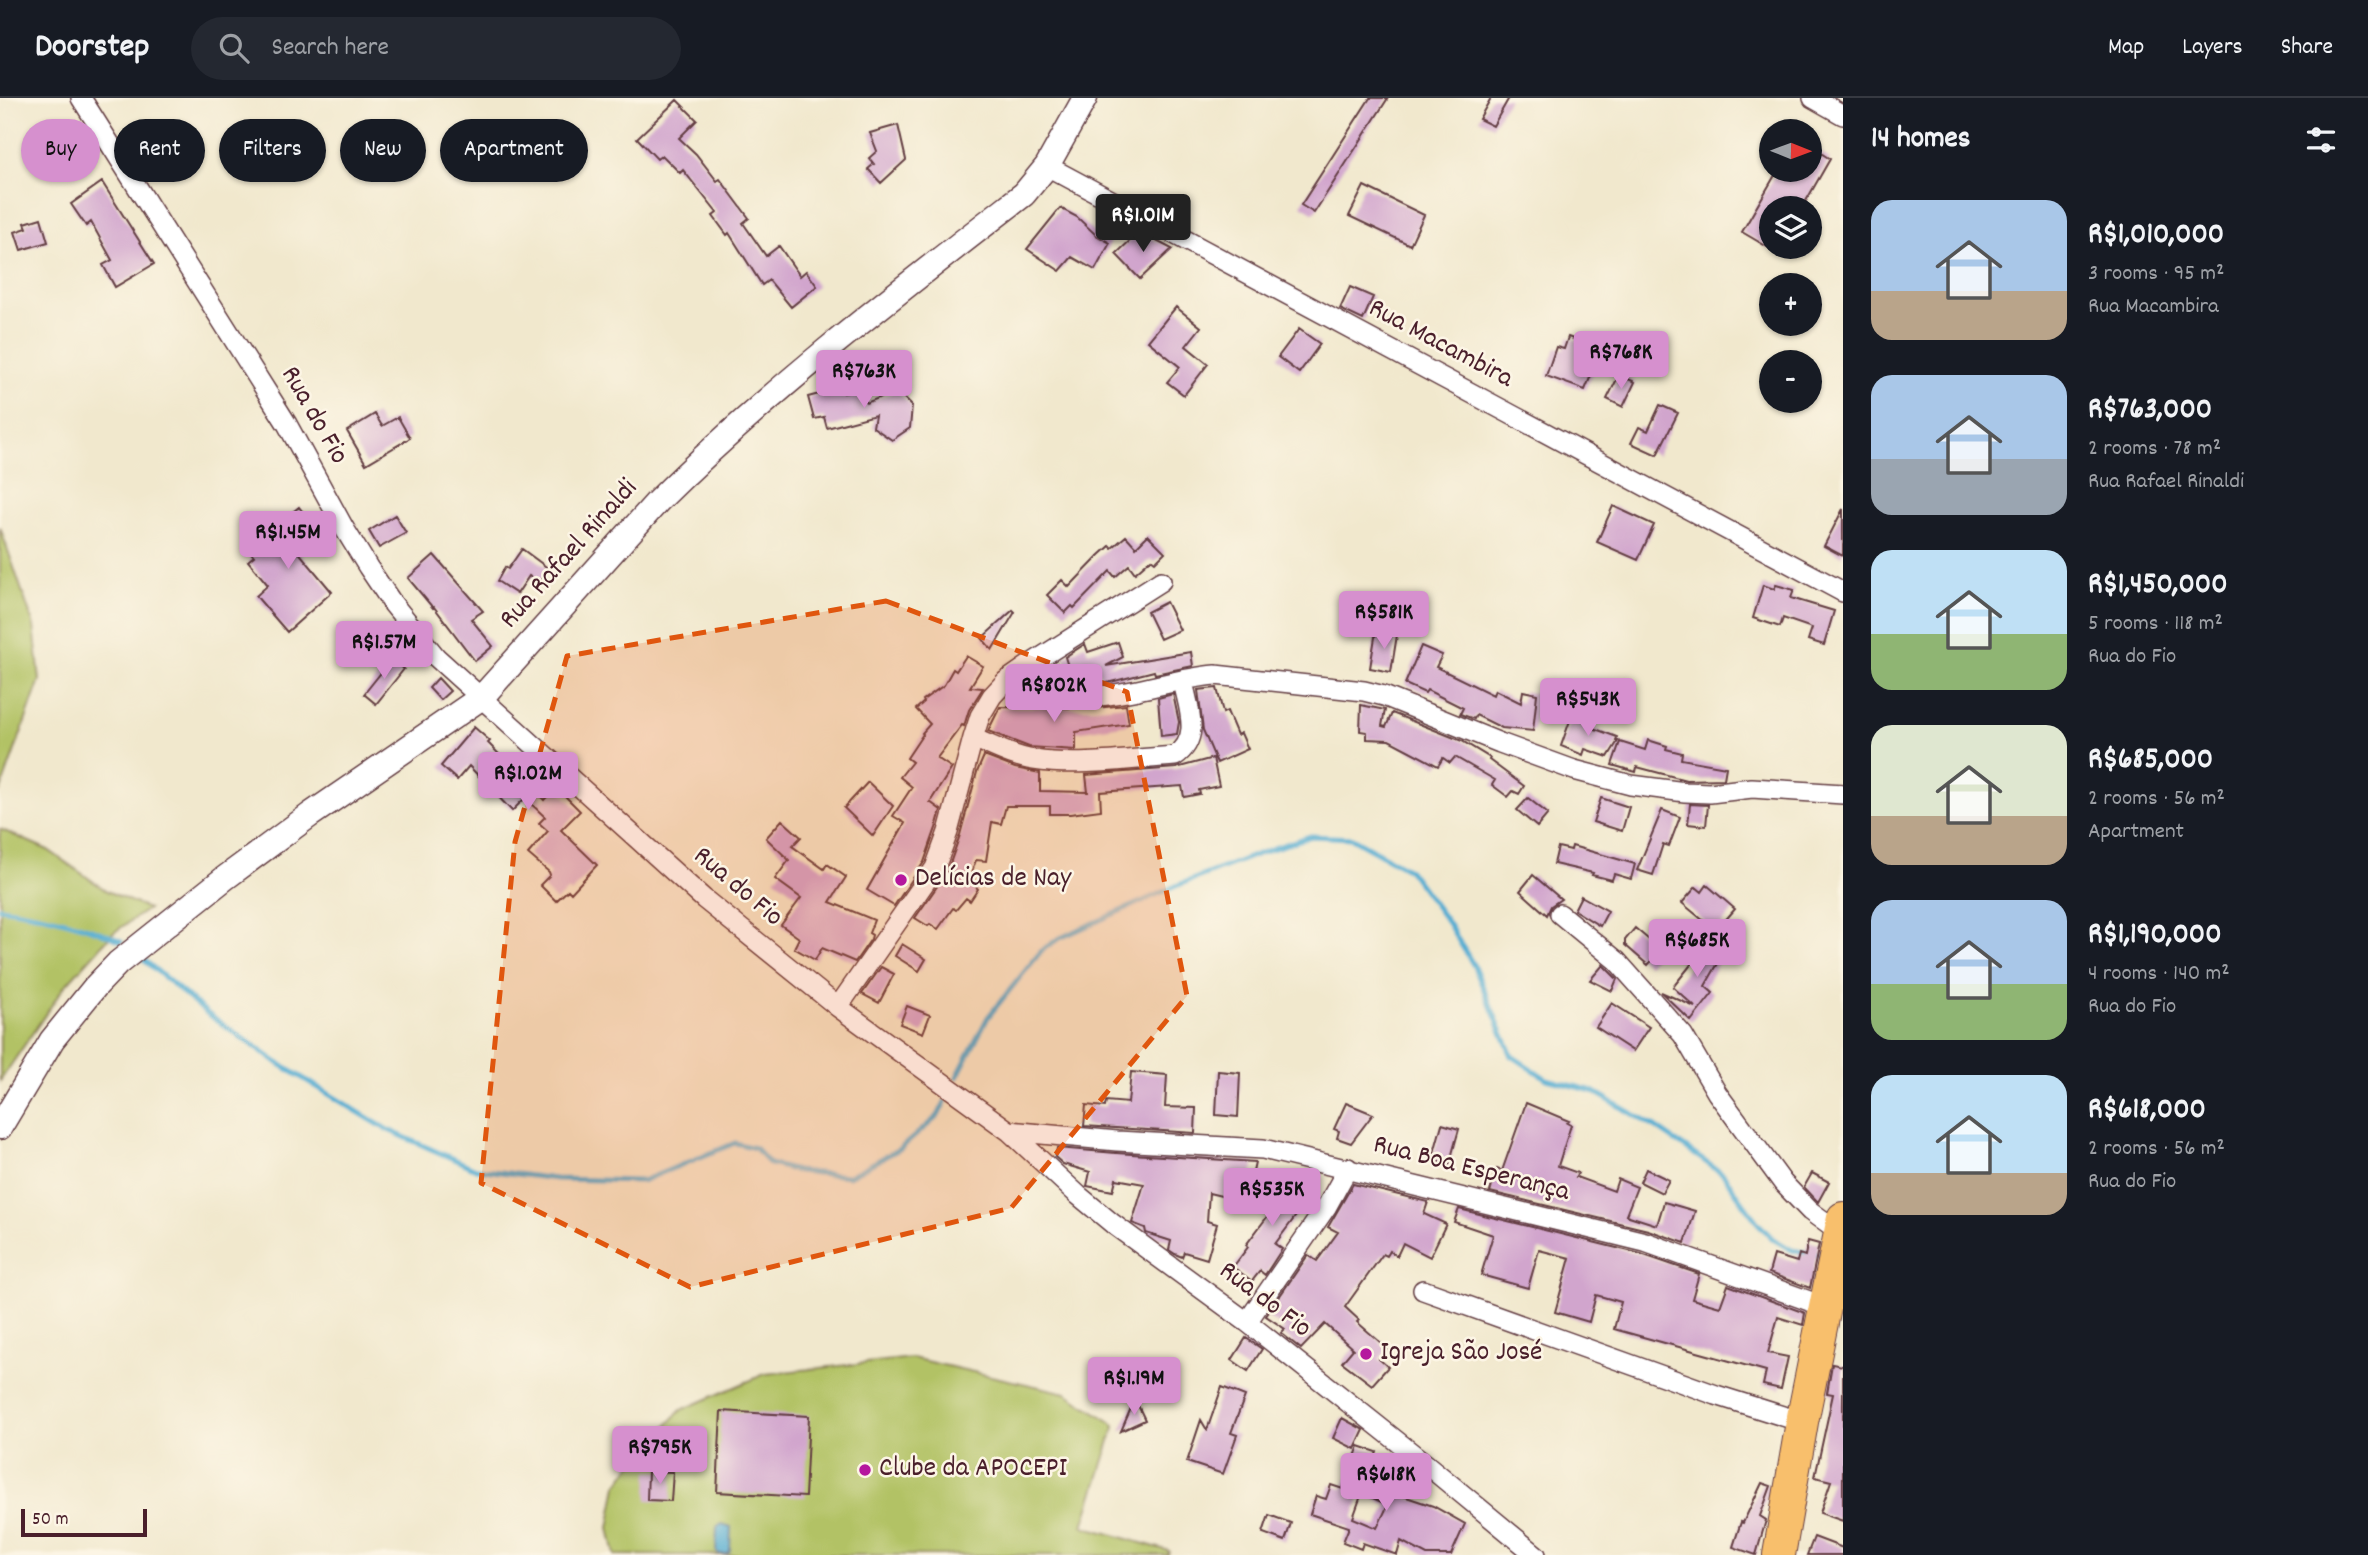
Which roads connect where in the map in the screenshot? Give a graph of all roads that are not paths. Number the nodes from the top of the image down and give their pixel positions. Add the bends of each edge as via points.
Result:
1 (81, 98) edge
2 (1085, 98) edge
3 (1813, 98) edge
4 (1843, 115) edge
5 (1047, 166) junction
6 (1161, 582) dead end
7 (1843, 592) edge
8 (1006, 681) junction
9 (1183, 681) junction
10 (482, 697) junction
11 (973, 738) junction
12 (1843, 794) edge
13 (1560, 914) dead end
14 (838, 1007) junction
15 (0, 1127) edge
16 (1009, 1131) junction
17 (1348, 1168) junction
18 (1842, 1226) edge
19 (1423, 1290) dead end
20 (1826, 1307) junction
21 (1247, 1322) junction
22 (1802, 1422) junction
23 (1536, 1555) edge
24 (1779, 1555) edge

1 - 10 street, Rua do Fio via 280,412 344,528 393,604 436,657
2 - 5 street, Rua Rafael Rinaldi
3 - 4 street
5 - 7 street, Rua Macambira
5 - 10 street, Rua Rafael Rinaldi via 1024,194 796,376 688,471
6 - 8 street
8 - 9 street via 1081,696
8 - 11 street via 980,716
9 - 11 street via 1192,733 1184,750 1175,756 1035,761
9 - 12 street via 1215,675 1364,691 1574,770 1660,790 1710,793 1772,788
10 - 14 street, Rua do Fio via 694,890
10 - 15 street, Rua Rafael Rinaldi via 299,823 118,963 52,1040
11 - 14 street via 934,868
13 - 18 street via 1617,961 1683,1035 1717,1093 1783,1182 1810,1211
14 - 16 street, Rua do Fio
16 - 17 street, Rua Boa Esperança via 1247,1146
16 - 21 street, Rua do Fio via 1113,1224
17 - 20 street, Rua Boa Esperança via 1644,1242
17 - 21 street
18 - 20 main road
19 - 22 street
20 - 22 main road
21 - 23 street, Rua do Fio
22 - 24 main road

